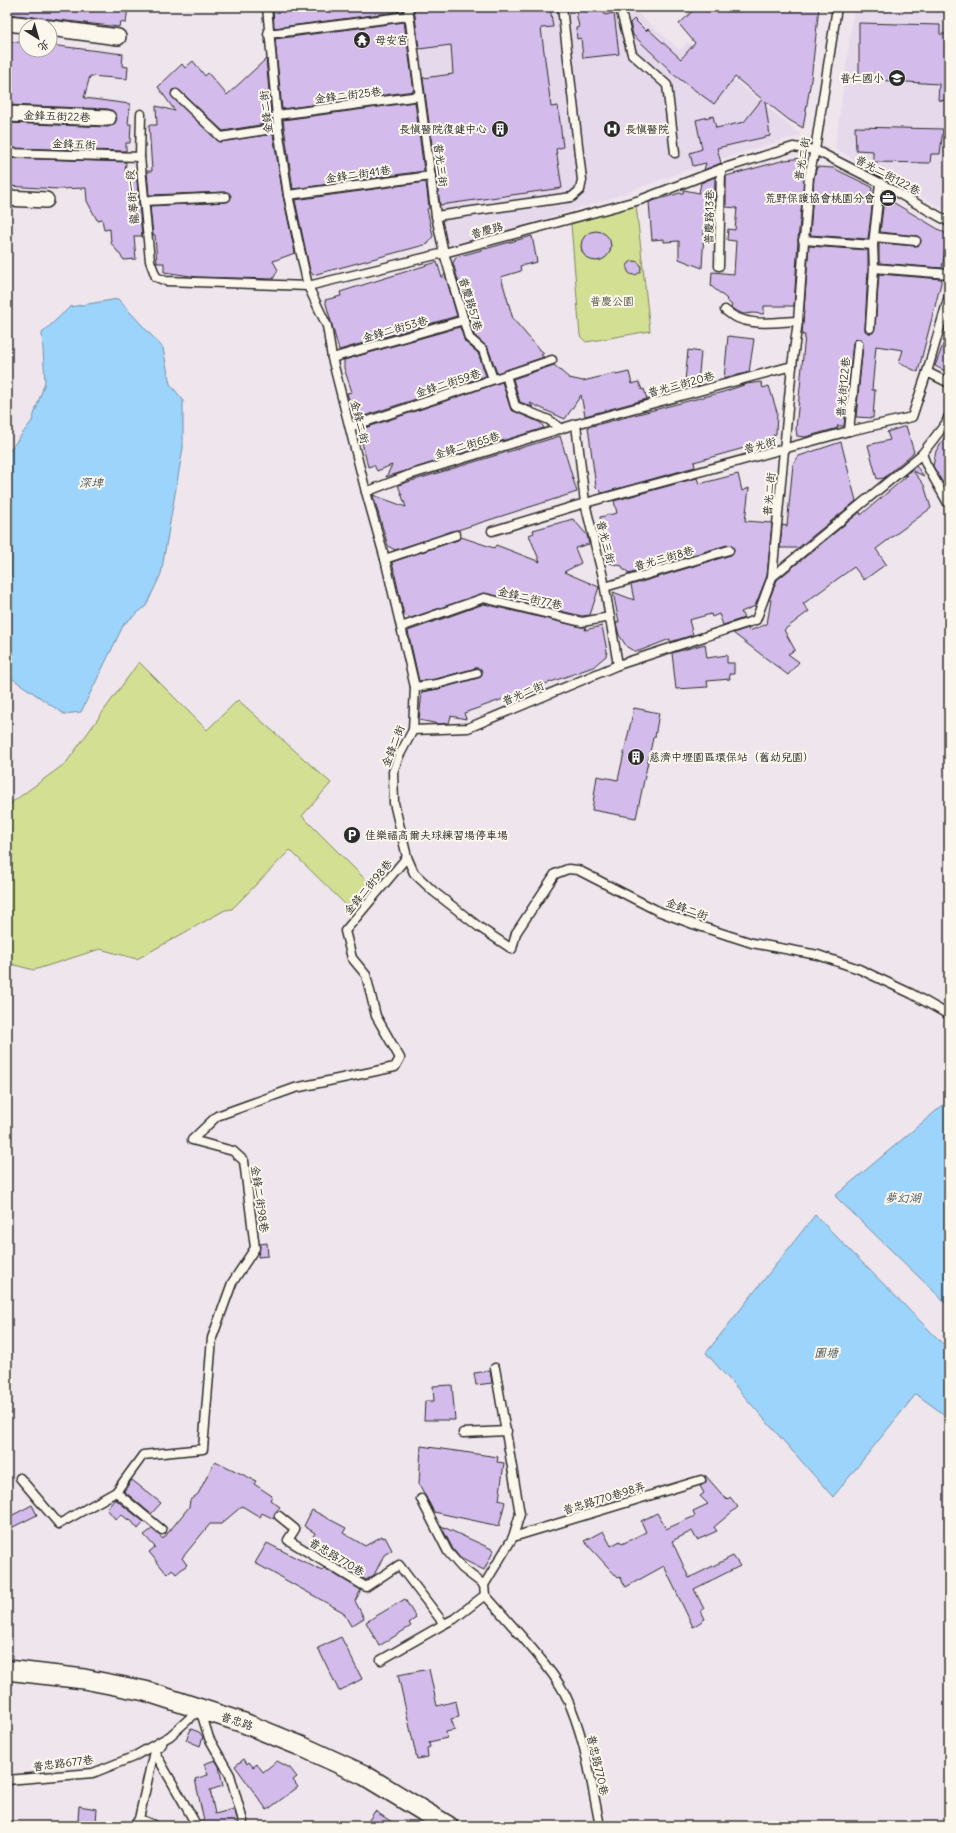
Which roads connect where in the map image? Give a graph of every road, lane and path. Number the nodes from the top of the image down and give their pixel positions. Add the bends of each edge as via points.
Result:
1 (267, 7) edge
2 (408, 7) edge
3 (562, 7) edge
4 (618, 7) edge
5 (837, 7) edge
6 (409, 16) junction
7 (7, 23) edge
8 (18, 24) edge
9 (58, 29) edge
10 (268, 34) junction
11 (118, 37) dead end
12 (176, 94) dead end
13 (420, 96) junction
14 (7, 114) edge
15 (141, 114) dead end
16 (277, 115) junction
17 (108, 118) dead end
18 (278, 128) junction
19 (815, 150) junction
20 (7, 153) edge
21 (675, 153) dead end
22 (140, 157) junction
23 (721, 169) junction
24 (431, 176) junction
25 (880, 183) junction
26 (288, 195) junction
27 (226, 197) dead end
28 (7, 198) edge
29 (46, 200) dead end
30 (144, 201) junction
31 (436, 216) junction
32 (949, 222) edge
33 (803, 240) junction
34 (874, 241) junction
35 (916, 241) dead end
36 (444, 253) junction
37 (719, 266) dead end
38 (874, 268) junction
39 (949, 274) edge
40 (156, 277) joint
41 (308, 286) junction
42 (949, 296) edge
43 (725, 310) dead end
44 (464, 320) junction
45 (798, 321) junction
46 (870, 328) dead end
47 (858, 344) dead end
48 (332, 358) junction
49 (552, 360) dead end
50 (792, 366) junction
51 (927, 372) junction
52 (506, 375) junction
53 (493, 379) junction
54 (949, 383) edge
55 (949, 416) edge
56 (576, 424) junction
57 (350, 427) junction
58 (561, 428) junction
59 (849, 431) junction
60 (784, 450) junction
61 (922, 454) junction
62 (366, 492) junction
63 (585, 503) junction
64 (949, 506) edge
65 (492, 531) dead end
66 (456, 535) dead end
67 (729, 550) dead end
68 (385, 559) junction
69 (772, 577) junction
70 (605, 587) junction
71 (610, 617) junction
72 (401, 627) junction
73 (618, 665) junction
74 (477, 673) dead end
75 (415, 687) junction
76 (413, 730) junction
77 (407, 857) junction
78 (949, 1015) edge
79 (495, 1368) dead end
80 (507, 1431) junction
81 (463, 1433) dead end
82 (20, 1478) dead end
83 (701, 1480) dead end
84 (116, 1492) junction
85 (421, 1499) dead end
86 (279, 1516) dead end
87 (162, 1530) dead end
88 (514, 1537) junction
89 (484, 1585) junction
90 (485, 1595) junction
91 (444, 1624) junction
92 (381, 1660) dead end
93 (7, 1670) edge
94 (200, 1709) junction
95 (170, 1736) junction
96 (154, 1751) junction
97 (7, 1780) edge
98 (243, 1821) dead end
99 (136, 1822) edge
100 (156, 1826) edge
101 (197, 1826) edge
102 (448, 1826) edge
103 (600, 1826) edge

1 - 10 lane, 金鋒二街
2 - 6 lane, 普光三街
3 - 31 lane via 582,180 580,190 572,197
4 - 21 lane via 632,54 667,85
5 - 19 lane, 普光二街
6 - 10 lane
6 - 13 lane, 普光三街
7 - 8 street
9 - 11 street
10 - 16 lane, 金鋒二街
12 - 18 lane via 221,137
13 - 16 lane, 金鋒二街25巷
13 - 24 lane, 普光三街
14 - 17 street, 金鋒五街22巷
15 - 22 lane, 龍華街一段
16 - 18 lane, 金鋒二街
18 - 26 lane, 金鋒二街
19 - 23 lane, 普慶路 via 793,147
19 - 25 lane, 普光二街122巷
19 - 33 lane, 普光二街 via 809,176
20 - 22 lane, 金鋒五街
22 - 30 lane, 龍華街一段
23 - 36 lane, 普慶路 via 640,200
23 - 37 lane, 普慶路13巷
24 - 26 lane, 金鋒二街41巷
24 - 31 lane, 普光三街
25 - 32 lane, 普光二街122巷
25 - 34 lane
26 - 41 lane, 金鋒二街
27 - 30 lane
28 - 29 street
30 - 40 lane, 龍華街一段 via 150,261
31 - 36 lane, 普光三街
33 - 34 lane
33 - 45 lane, 普光二街
34 - 35 lane
34 - 38 lane
36 - 41 lane, 普慶路
36 - 44 lane, 普慶路57巷
38 - 39 lane
38 - 46 lane
40 - 41 lane, 普慶路 via 166,281
41 - 48 lane, 金鋒二街 via 326,326
42 - 51 lane, 普光街
43 - 45 lane via 733,317 750,322
44 - 48 lane, 金鋒二街53巷
44 - 53 lane, 普慶路57巷 via 468,338 483,350
45 - 50 lane, 普光二街
47 - 59 lane, 普光街122巷
48 - 57 lane, 金鋒二街
49 - 52 lane, 金鋒二街59巷
50 - 56 lane, 普光三街20巷
50 - 60 lane, 普光二街
51 - 54 lane
51 - 59 lane, 普光街 via 912,417
52 - 53 lane, 金鋒二街59巷
52 - 58 lane via 515,406 550,420
53 - 57 lane, 金鋒二街59巷
55 - 61 lane
56 - 58 lane, 金鋒二街65巷
56 - 63 lane, 普光三街
57 - 62 lane, 金鋒二街
58 - 62 lane, 金鋒二街65巷 via 409,474
59 - 60 lane, 普光街
60 - 63 lane, 普光街
60 - 69 lane, 普光二街
61 - 64 lane
61 - 69 lane
62 - 68 lane, 金鋒二街
63 - 65 lane, 普光街
63 - 70 lane, 普光三街
66 - 68 lane
67 - 70 lane, 普光三街8巷
68 - 72 lane, 金鋒二街
69 - 73 lane, 普光二街 via 756,620
70 - 71 lane, 普光三街
71 - 72 lane, 金鋒二街77巷 via 582,622 484,598
71 - 73 lane, 普光三街
72 - 75 lane, 金鋒二街
73 - 76 lane, 普光二街 via 468,728
74 - 75 lane
75 - 76 lane, 金鋒二街
76 - 77 lane, 金鋒二街 via 393,772 394,803
77 - 78 lane, 金鋒二街 via 414,873 433,891 512,949 516,933 555,874 568,869 578,870 658,911 693,924 752,943 818,955 859,969
77 - 84 lane, 金鋒二街98巷 via 345,931 352,958 366,975 376,1016 400,1058 395,1067 288,1090 217,1116 192,1140 233,1151 244,1161 255,1248 232,1283 212,1338 203,1449 142,1456
79 - 80 lane
80 - 81 lane
80 - 88 lane via 520,1514
82 - 84 lane, 金鋒二街98巷 via 59,1524
83 - 88 lane, 普忠路770巷98弄
84 - 87 lane
85 - 89 lane via 448,1552 462,1568
86 - 91 lane, 普忠路770巷 via 294,1529 288,1540 366,1587 398,1565
88 - 89 lane
89 - 90 lane
90 - 91 lane
90 - 103 lane, 普忠路770巷 via 549,1670 565,1693 589,1767
91 - 92 lane
93 - 94 street, 普忠路 via 84,1679 144,1691
94 - 95 lane, 普忠路677巷
94 - 98 lane via 209,1738 230,1775
94 - 102 street, 普忠路 via 303,1746 364,1775
95 - 96 lane
95 - 97 lane, 普忠路677巷 via 133,1757 93,1773
96 - 99 lane
96 - 101 lane
99 - 100 lane

